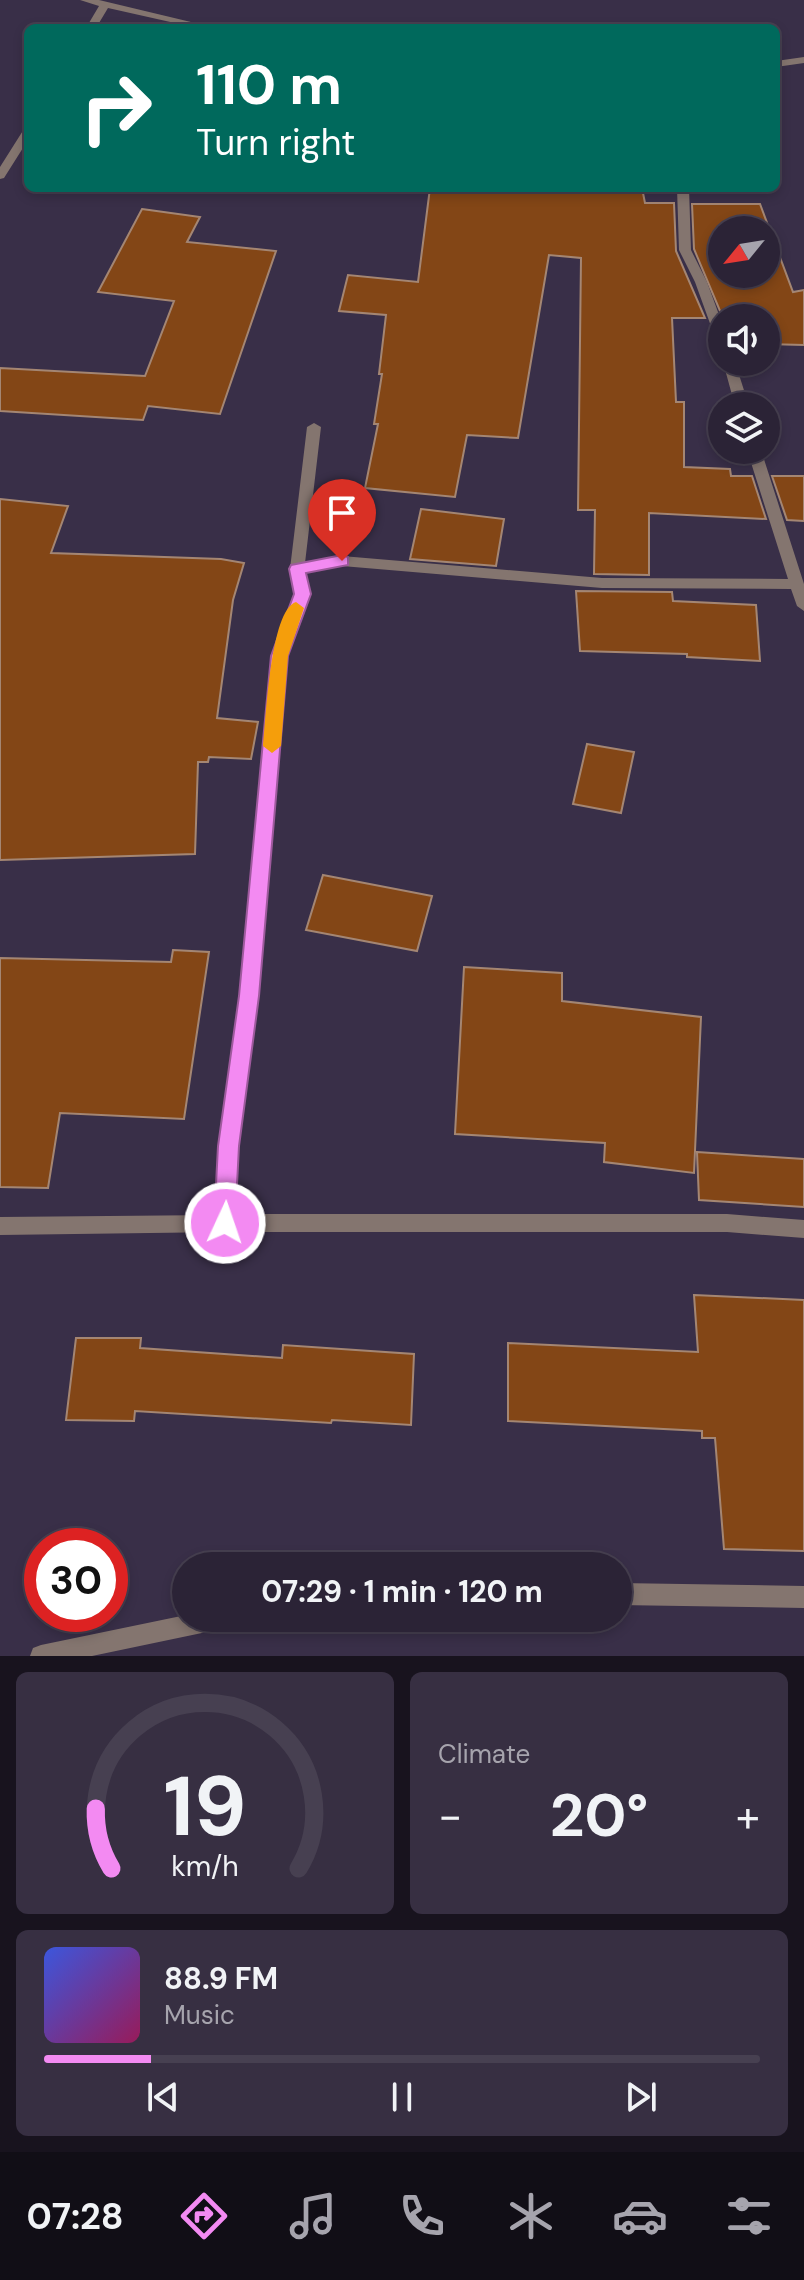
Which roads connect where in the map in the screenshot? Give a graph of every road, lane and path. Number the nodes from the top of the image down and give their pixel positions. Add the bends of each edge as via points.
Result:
1 (85, 0) edge
2 (105, 5) junction
3 (93, 24) edge
4 (193, 24) edge
5 (804, 60) edge
6 (780, 63) edge
7 (24, 137) edge
8 (0, 176) edge
9 (683, 192) edge
10 (709, 304) edge
11 (314, 427) dead end
12 (758, 464) edge
13 (297, 569) junction
14 (797, 584) junction
15 (804, 606) edge
16 (225, 1223) junction
17 (0, 1226) edge
18 (804, 1229) edge
19 (632, 1594) edge
20 (804, 1597) edge
21 (172, 1628) edge
22 (41, 1656) edge

1 - 2 street
2 - 3 street
2 - 4 street
5 - 6 street
7 - 8 street
9 - 10 street via 685,250
11 - 13 street
12 - 14 street
13 - 14 street via 342,561 602,583
13 - 16 street via 302,594 279,656
14 - 15 street
16 - 17 street
16 - 18 street via 727,1223
19 - 20 street
21 - 22 street

